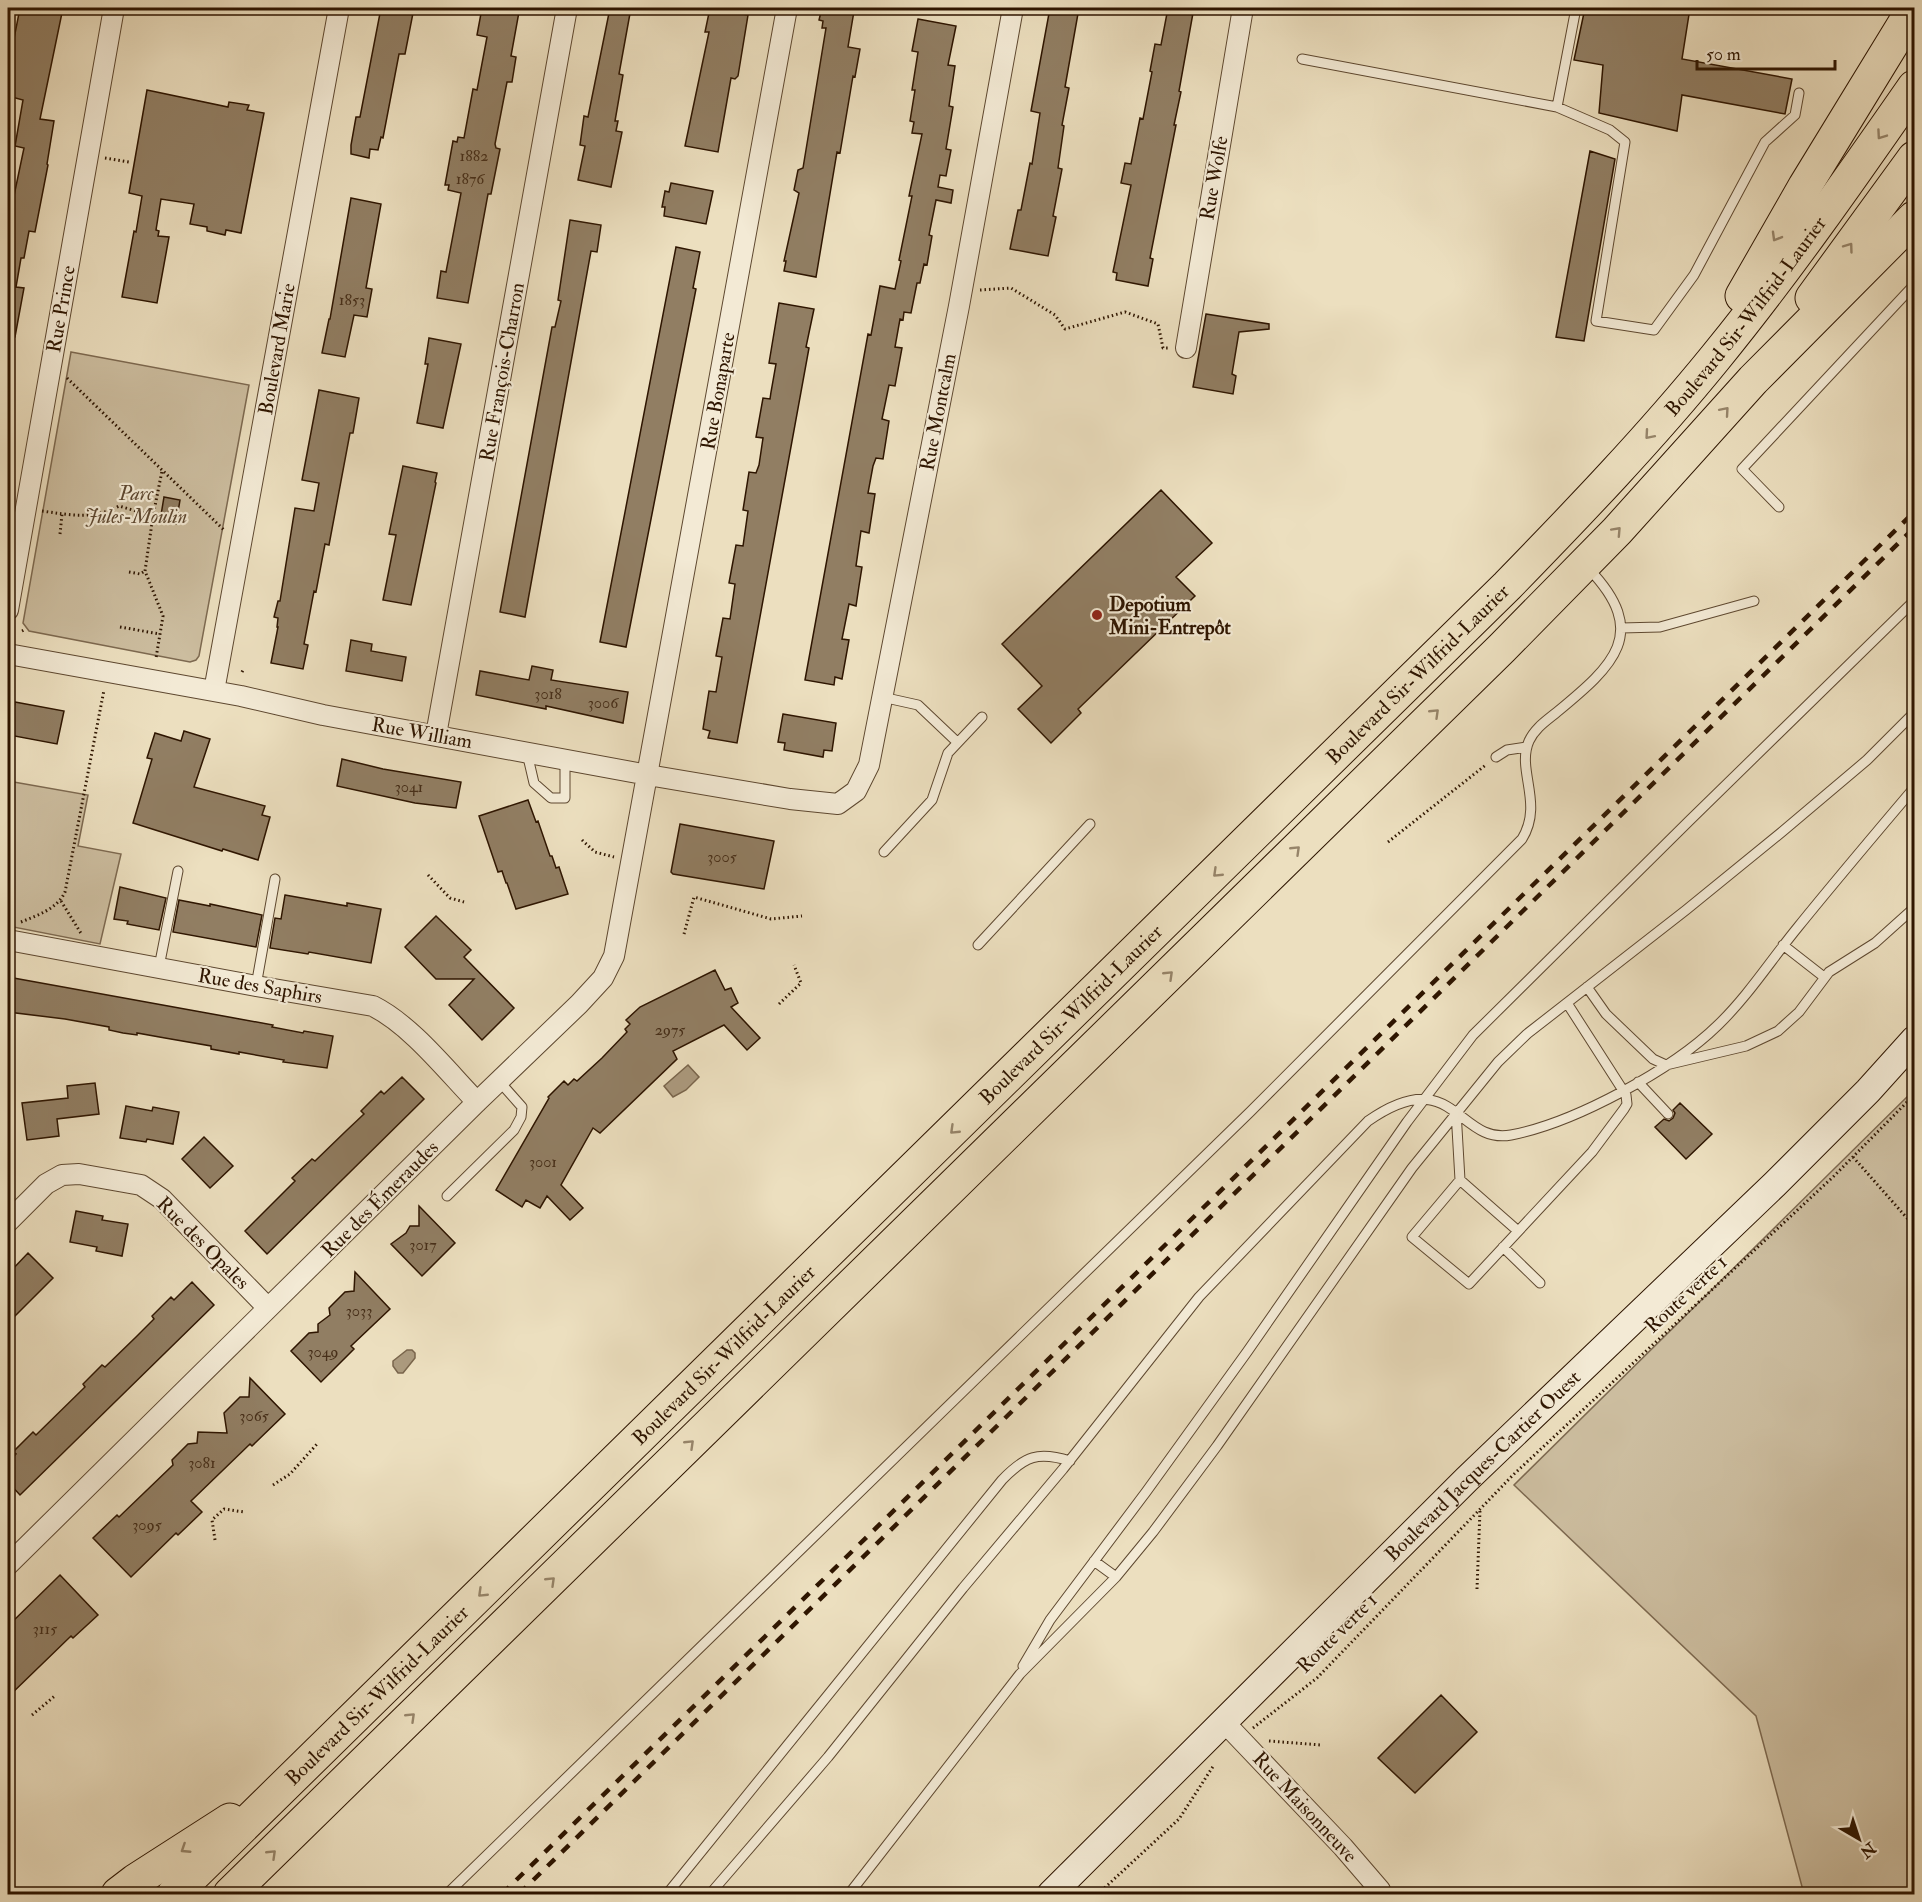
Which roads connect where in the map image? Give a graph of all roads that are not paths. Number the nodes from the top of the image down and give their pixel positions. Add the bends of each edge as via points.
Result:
1 (114, 8) edge
2 (339, 8) edge
3 (567, 8) edge
4 (787, 8) edge
5 (1013, 8) edge
6 (1243, 8) edge
7 (1576, 8) edge
8 (1914, 8) edge
9 (1302, 59) dead end
10 (1914, 87) edge
11 (1799, 93) dead end
12 (1557, 107) junction
13 (1914, 158) edge
14 (1914, 218) edge
15 (1914, 285) edge
16 (1186, 348) road end
17 (1753, 380) junction
18 (1688, 391) junction
19 (1779, 507) dead end
20 (1585, 565) junction
21 (1754, 601) dead end
22 (1914, 602) edge
23 (8, 610) edge
24 (1621, 628) junction
25 (8, 654) edge
26 (214, 691) junction
27 (882, 697) junction
28 (1914, 713) edge
29 (982, 717) dead end
30 (436, 735) junction
31 (957, 742) junction
32 (1527, 747) junction
33 (526, 752) junction
34 (1496, 757) road end
35 (565, 759) junction
36 (648, 775) junction
37 (1914, 788) edge
38 (838, 804) joint
39 (1090, 824) dead end
40 (884, 852) dead end
41 (178, 871) dead end
42 (275, 879) dead end
43 (1914, 908) edge
44 (9, 932) edge
45 (978, 945) dead end
46 (1784, 945) junction
47 (159, 968) junction
48 (1824, 978) junction
49 (256, 986) junction
50 (1587, 987) junction
51 (1567, 1003) junction
52 (1914, 1040) edge
53 (1666, 1065) junction
54 (499, 1080) junction
55 (1638, 1082) junction
56 (1623, 1090) junction
57 (1423, 1099) junction
58 (477, 1102) junction
59 (1456, 1111) junction
60 (1668, 1114) dead end
61 (1460, 1180) junction
62 (447, 1196) dead end
63 (8, 1222) edge
64 (1518, 1231) junction
65 (1503, 1247) junction
66 (1540, 1283) dead end
67 (268, 1308) junction
68 (1070, 1461) junction
69 (1094, 1561) junction
70 (8, 1565) edge
71 (1116, 1577) junction
72 (1020, 1674) junction
73 (1233, 1731) junction
74 (287, 1784) junction
75 (118, 1894) edge
76 (174, 1894) edge
77 (230, 1894) edge
78 (447, 1894) edge
79 (667, 1894) edge
80 (710, 1894) edge
81 (849, 1894) edge
82 (1051, 1894) edge
83 (1381, 1894) edge

1 - 23 street, Rue Prince
2 - 26 street, Boulevard Marie
3 - 30 street, Rue François-Charron
4 - 36 street, Rue Bonaparte
5 - 27 street, Rue Montcalm
6 - 16 street, Rue Wolfe
7 - 12 lane
8 -> 18 highway via 1805,186
9 - 12 lane
10 -> 18 highway, Boulevard Sir-Wilfrid-Laurier via 1782,271
11 - 12 lane via 1795,115 1765,142 1694,275 1654,330 1596,321 1625,142 1610,130
17 -> 13 highway
14 - 17 highway
15 - 19 lane via 1742,469
20 -> 17 highway, Boulevard Sir-Wilfrid-Laurier
18 -> 74 highway, Boulevard Sir-Wilfrid-Laurier via 1443,651
20 - 24 lane via 1612,597
77 -> 20 highway, Boulevard Sir-Wilfrid-Laurier
21 - 24 lane via 1660,627
22 - 57 lane via 1491,1016
24 - 32 lane via 1620,642 1604,668 1542,723
25 - 26 street, Rue William
26 - 30 street, Rue William
27 - 31 lane via 918,705
27 - 38 street, Rue Montcalm via 869,765 856,791
28 - 50 lane via 1867,760 1792,824
29 - 31 lane
30 - 33 street, Rue William
31 - 40 lane via 948,753 932,800
32 - 34 lane via 1507,750
32 - 78 lane via 1531,813 1522,839 1250,1112
33 - 35 street, Rue William
33 - 35 lane via 534,783 551,798 565,798
35 - 36 street, Rue William
36 - 38 street, Rue William
36 - 54 street, Rue des Émeraudes via 614,956 603,978 579,1004
37 - 46 lane
39 - 45 lane
41 - 47 lane
42 - 49 lane
43 - 48 lane via 1875,944
44 - 47 street, Rue des Saphirs via 95,957
46 - 48 lane
46 - 53 lane via 1722,1021
47 - 49 street, Rue des Saphirs
48 - 53 lane via 1799,1012 1778,1031 1746,1046
49 - 58 street, Rue des Saphirs via 373,1006 389,1014
50 - 51 lane
50 - 53 lane via 1614,1021 1653,1059
51 - 56 lane
51 - 59 lane via 1513,1047
52 - 73 main road, Boulevard Jacques-Cartier Ouest via 1775,1184 1467,1479
53 - 55 lane
54 - 58 street, Rue des Émeraudes
54 - 62 lane via 522,1107 521,1118 514,1130
55 - 56 lane
55 - 60 lane
56 - 59 lane via 1566,1117 1511,1135 1490,1135
56 - 64 lane via 1627,1104 1603,1139
57 - 59 lane via 1441,1102
57 - 68 lane via 1388,1109 1350,1139 1199,1297
57 - 69 lane via 1247,1352
58 - 67 street, Rue des Émeraudes
59 - 61 lane
59 - 71 lane via 1210,1455
61 - 64 lane
61 - 65 lane via 1412,1237 1469,1284
63 - 67 street, Rue des Opales via 46,1184 62,1176 79,1174 141,1185 162,1199
64 - 65 lane
65 - 66 lane
67 - 70 street, Rue des Émeraudes
68 - 79 lane via 1045,1455 1031,1457 1002,1480
68 - 80 lane
69 - 71 lane
69 - 72 lane via 1050,1620
71 - 72 lane
72 - 81 lane
73 - 82 main road, Boulevard Jacques-Cartier Ouest
73 - 83 street, Rue Maisonneuve via 1343,1847
74 -> 75 highway
74 - 76 highway, Boulevard Sir-Wilfrid-Laurier

